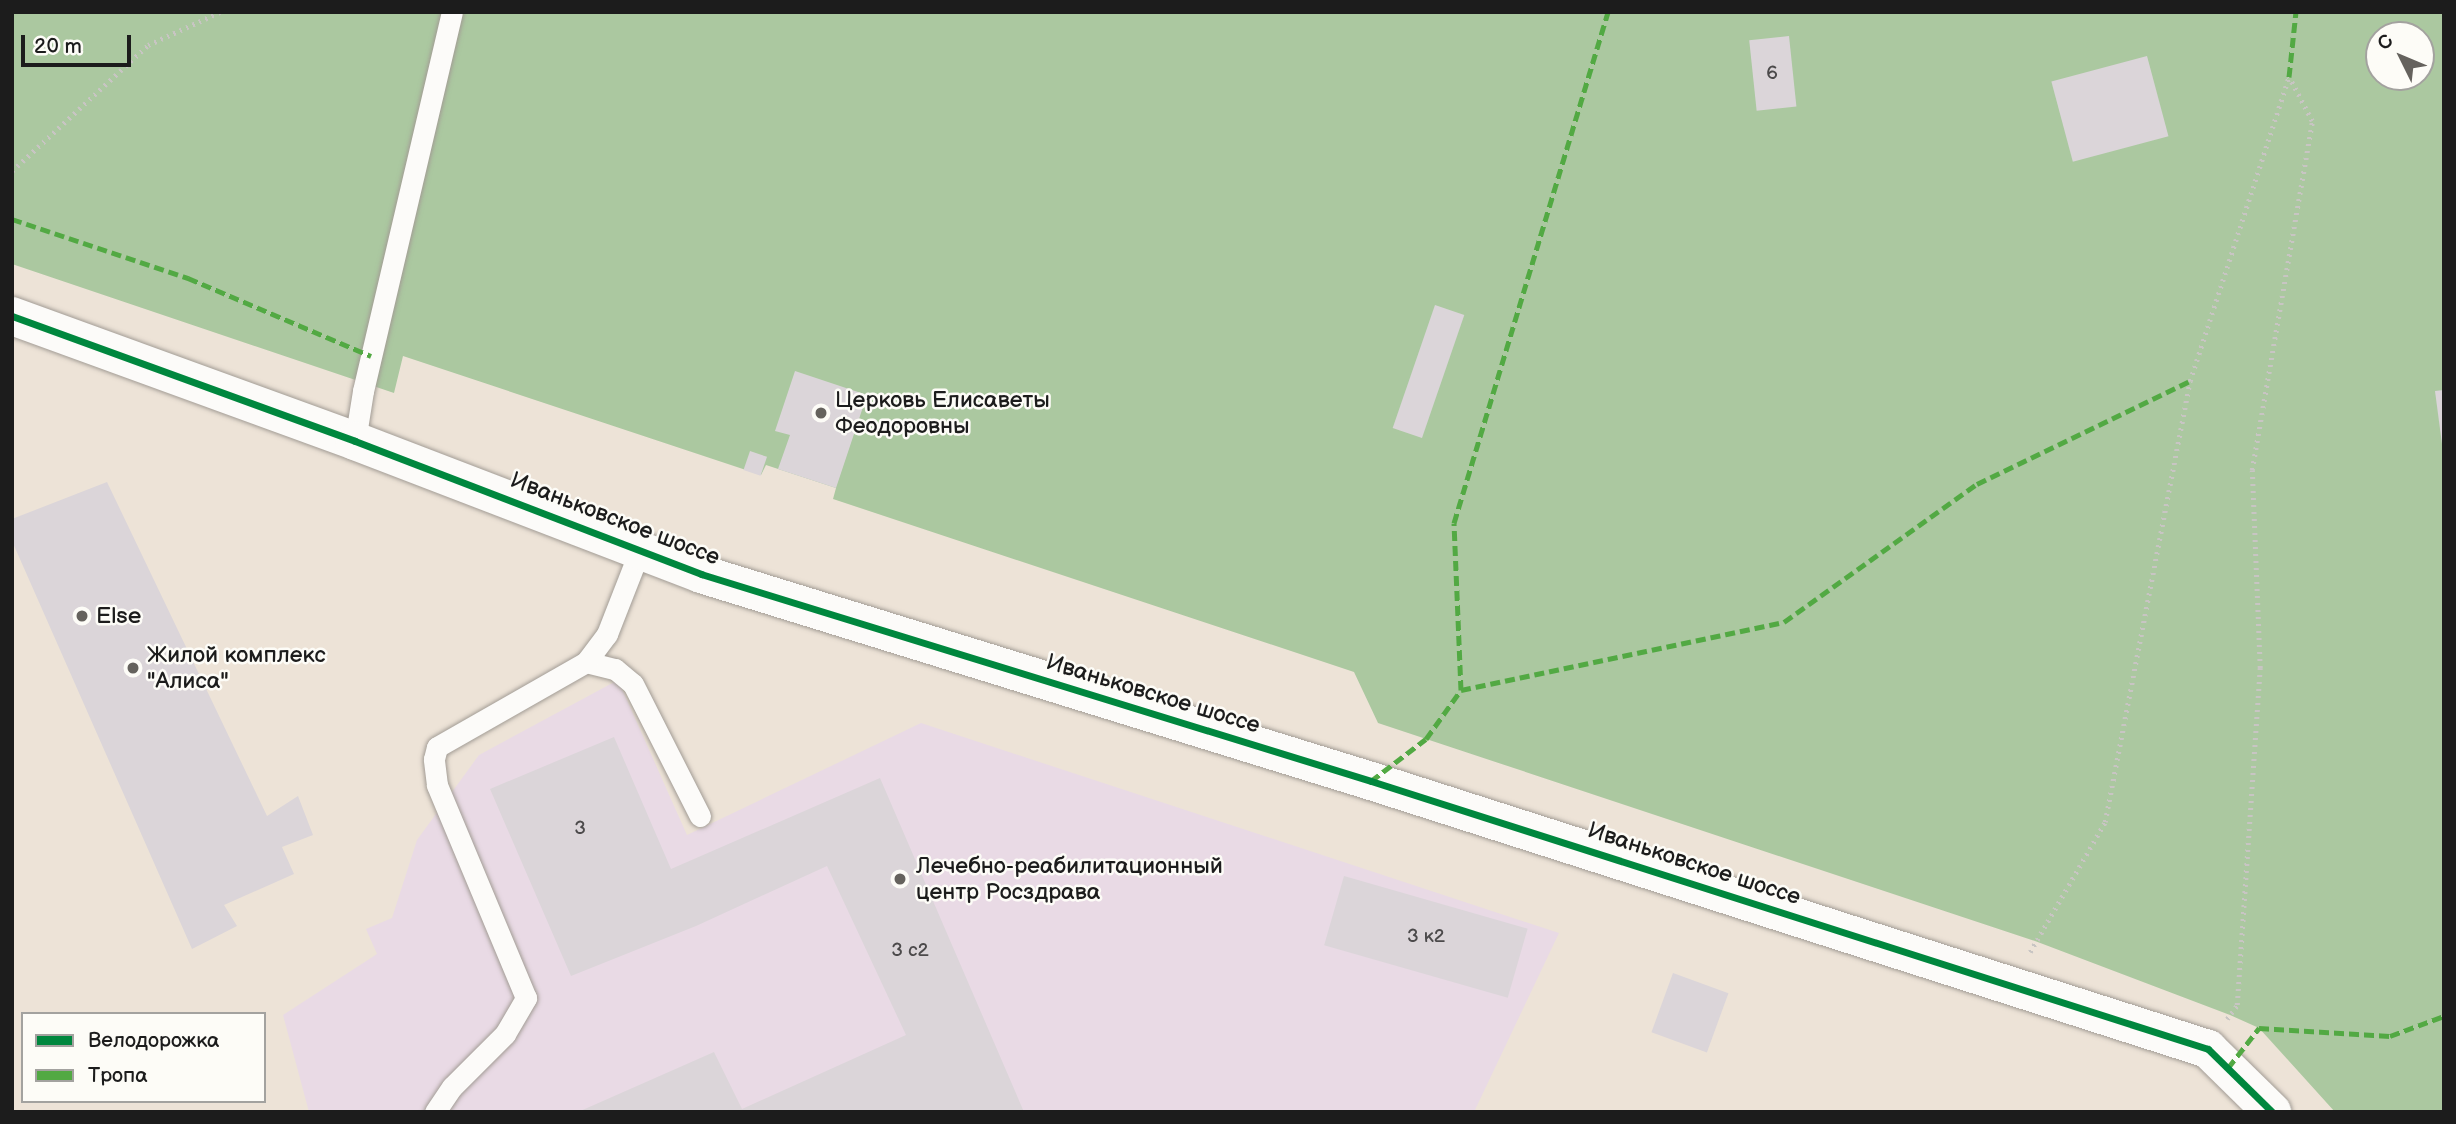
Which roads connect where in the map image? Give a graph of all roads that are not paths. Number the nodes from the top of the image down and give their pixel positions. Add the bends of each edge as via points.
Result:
1 (452, 12) edge
2 (12, 316) edge
3 (355, 440) junction
4 (640, 550) junction
5 (586, 662) junction
6 (700, 816) dead end
7 (435, 1112) edge
8 (2273, 1112) edge

1 - 3 lane
2 - 3 street, Иваньковское шоссе
3 - 4 street, Иваньковское шоссе
4 - 5 lane via 607,634
4 - 8 street, Иваньковское шоссе via 701,574 1357,777 2208,1049
5 - 6 lane via 615,669 634,684
5 - 7 lane via 437,747 433,758 437,785 526,998 505,1034 452,1087

